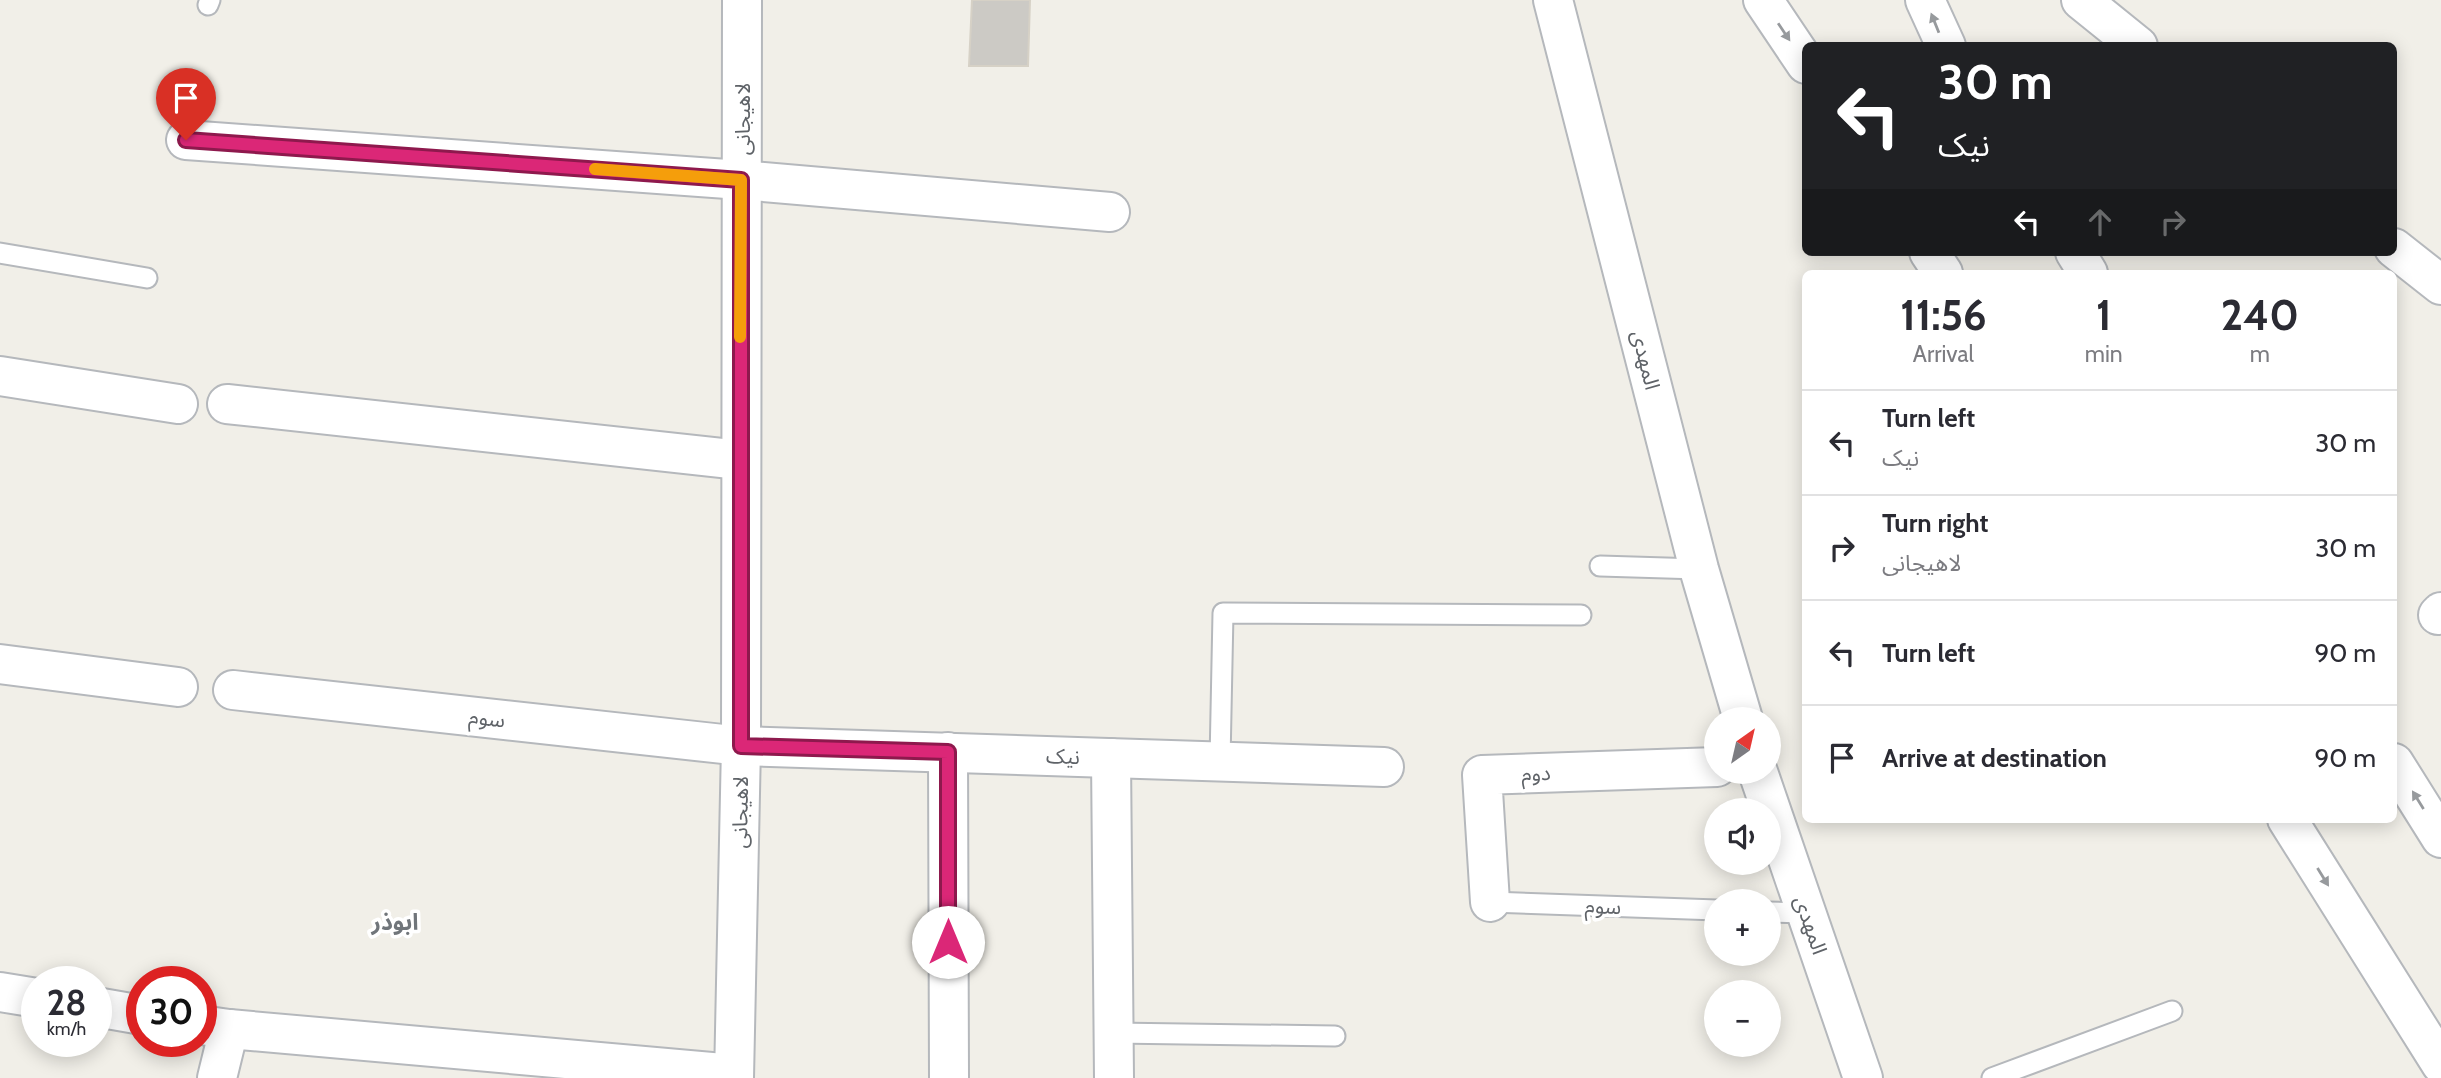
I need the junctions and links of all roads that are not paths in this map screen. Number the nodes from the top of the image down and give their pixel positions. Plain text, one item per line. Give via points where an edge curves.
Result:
1 (742, 0) edge
2 (1553, 0) edge
3 (1762, 0) edge
4 (1925, 0) edge
5 (2081, 0) edge
6 (1944, 42) edge
7 (2133, 42) edge
8 (1802, 58) edge
9 (186, 140) dead end
10 (741, 180) junction
11 (1110, 212) dead end
12 (2397, 250) edge
13 (0, 253) edge
14 (147, 278) dead end
15 (2441, 285) edge
16 (0, 376) edge
17 (178, 404) dead end
18 (227, 404) dead end
19 (740, 460) junction
20 (1600, 566) dead end
21 (1699, 569) junction
22 (1581, 615) dead end
23 (0, 664) edge
24 (178, 687) dead end
25 (233, 690) dead end
26 (1739, 707) edge
27 (741, 746) junction
28 (948, 752) junction
29 (1111, 758) junction
30 (1220, 761) junction
31 (1384, 767) dead end
32 (1704, 767) edge
33 (2397, 768) edge
34 (1762, 784) edge
35 (2290, 823) edge
36 (2441, 838) edge
37 (1490, 902) joint
38 (1704, 910) edge
39 (1781, 912) edge
40 (1807, 913) junction
41 (0, 992) edge
42 (21, 995) edge
43 (2172, 1011) dead end
44 (217, 1027) edge
45 (1114, 1033) junction
46 (1335, 1036) dead end
47 (216, 1057) edge
48 (2441, 1064) edge
49 (734, 1076) edge
50 (217, 1078) edge
51 (949, 1078) edge
52 (1114, 1078) edge
53 (1863, 1078) edge
54 (1992, 1078) edge

1 - 10 street, لاهیجانی
2 - 21 street, المهدی
3 -> 8 street
6 -> 4 street
5 - 7 street
9 - 10 street
10 - 11 street
10 - 19 street, لاهیجانی
12 - 15 street
13 - 14 lane
16 - 17 street
18 - 19 street
19 - 27 street, لاهیجانی
20 - 21 lane
21 - 26 street, المهدی
22 - 30 lane via 1223,613
23 - 24 street
25 - 27 street, سوم
27 - 28 street, نیک
27 - 49 street, لاهیجانی
28 - 29 street, نیک
28 - 51 street
29 - 30 street, نیک
29 - 45 street
30 - 31 street, نیک
32 - 37 street, دوم via 1482,775
36 -> 33 street
34 - 40 street, المهدی
35 -> 48 street
37 - 38 lane, سوم
39 - 40 lane
40 - 53 street, المهدی
41 - 42 street
43 - 54 lane
44 - 49 street
45 - 46 lane
45 - 52 street
47 - 50 street

